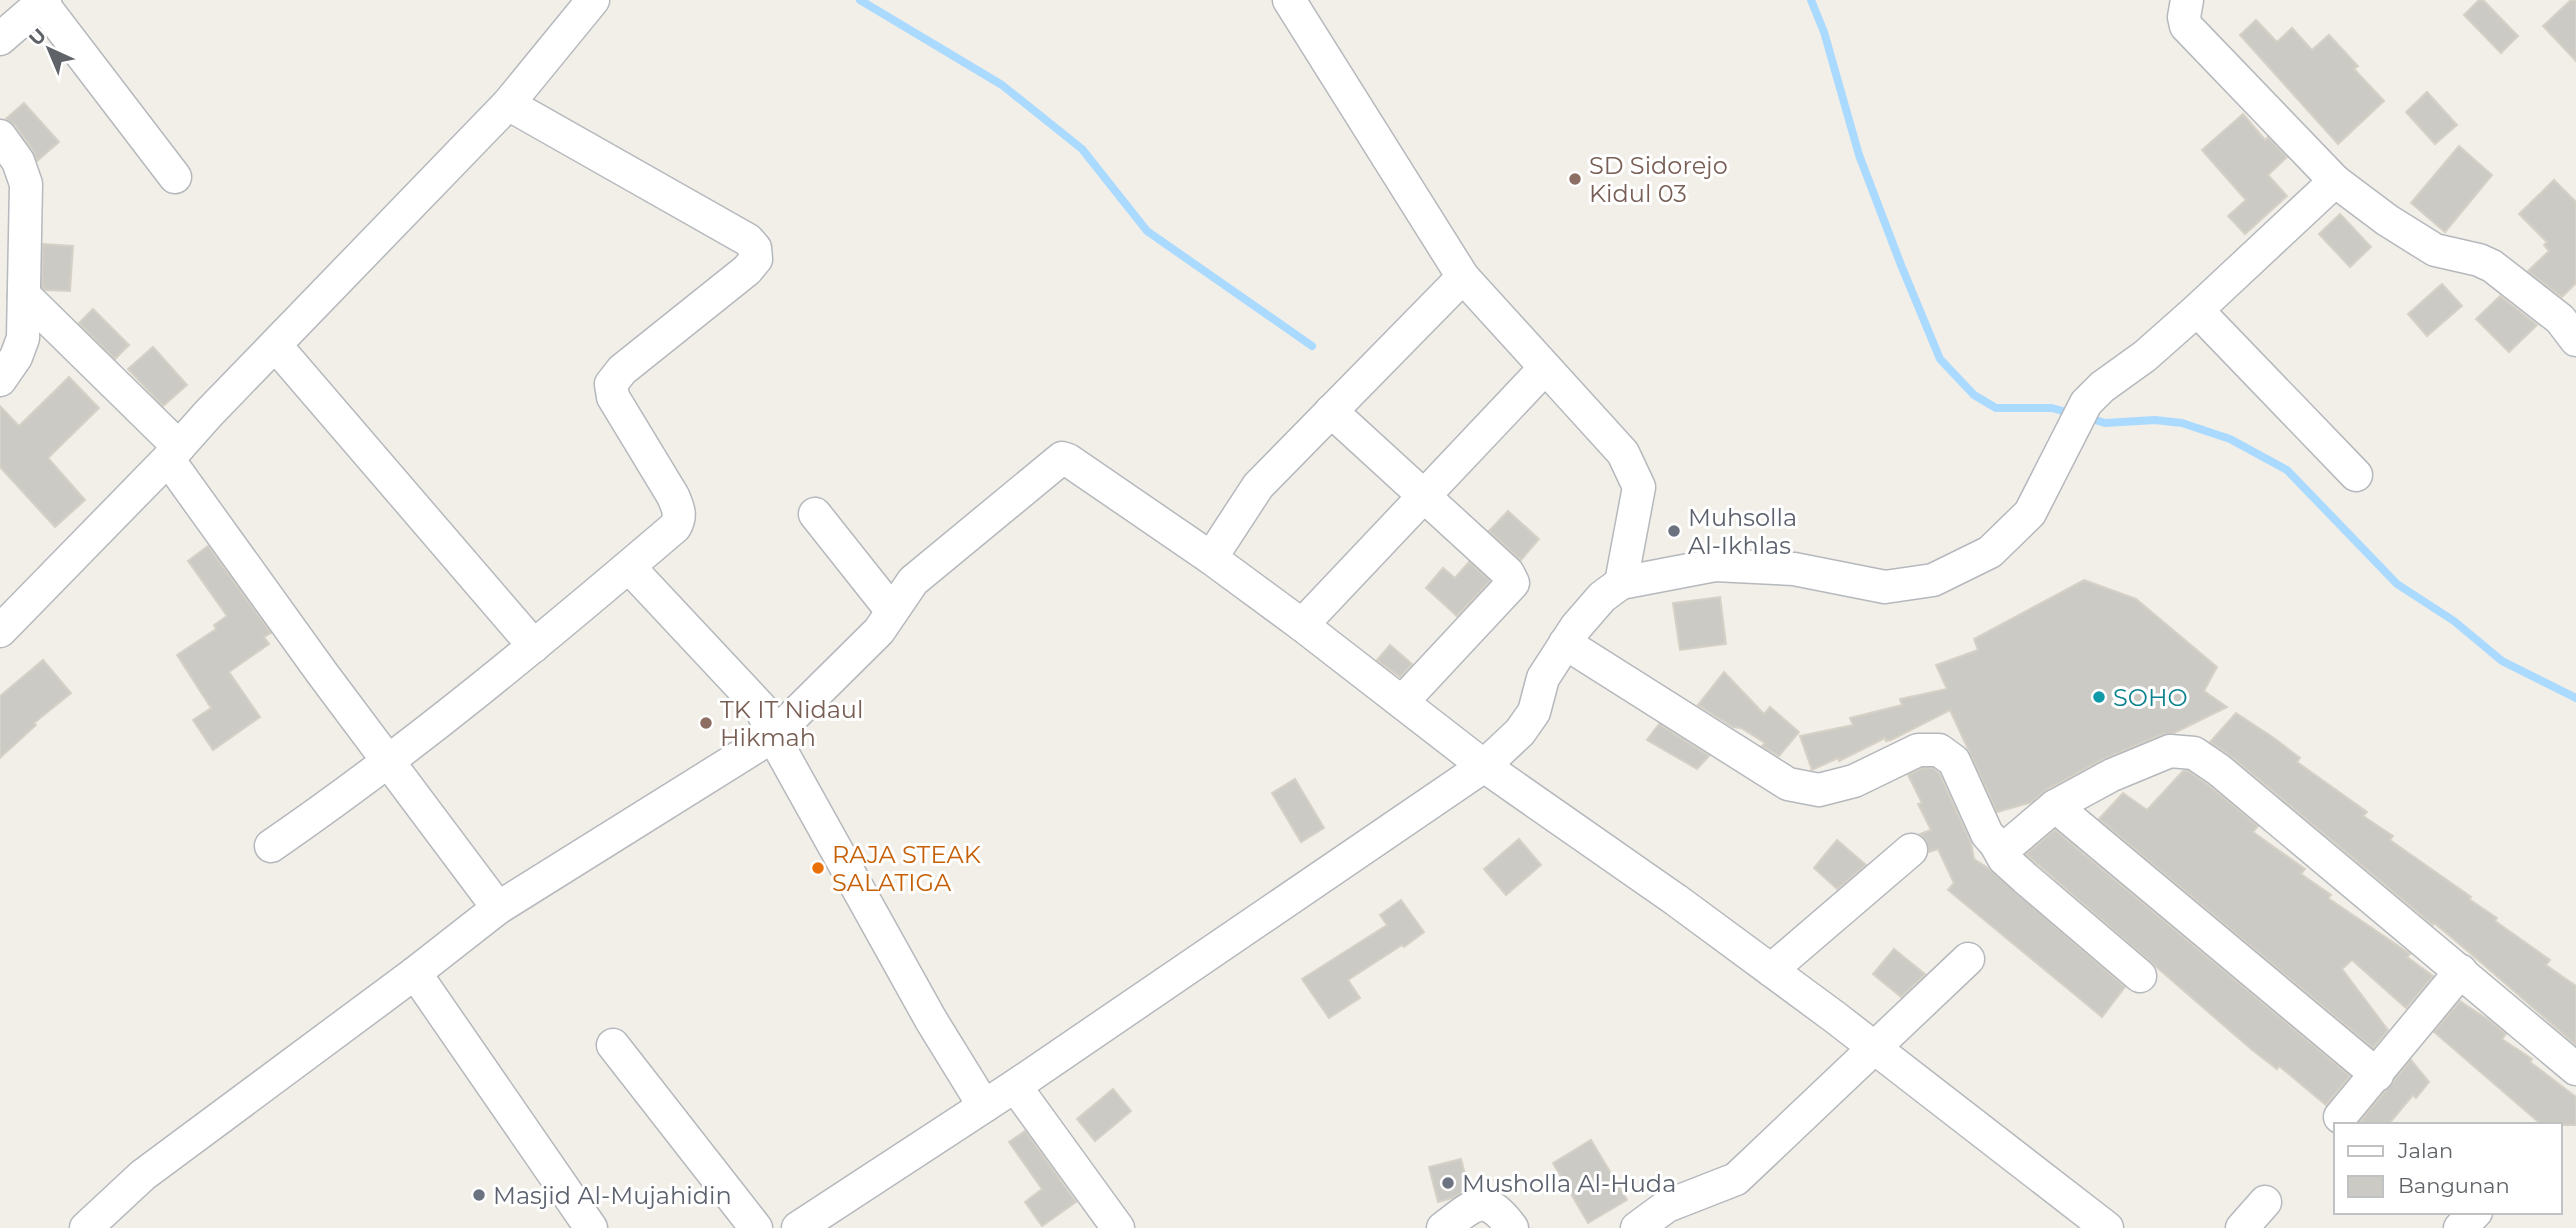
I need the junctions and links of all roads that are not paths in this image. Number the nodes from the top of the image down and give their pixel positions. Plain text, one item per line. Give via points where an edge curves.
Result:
1 (593, 0) edge
2 (1289, 0) edge
3 (2187, 0) edge
4 (44, 2) edge
5 (0, 39) edge
6 (508, 104) junction
7 (0, 136) edge
8 (175, 177) dead end
9 (2335, 181) junction
10 (1463, 277) junction
11 (24, 295) junction
12 (2197, 310) junction
13 (2571, 321) edge
14 (276, 345) junction
15 (1545, 368) junction
16 (0, 380) edge
17 (1331, 411) junction
18 (174, 453) junction
19 (2356, 475) dead end
20 (1423, 497) junction
21 (815, 514) dead end
22 (1211, 558) junction
23 (629, 566) junction
24 (1621, 583) junction
25 (892, 611) junction
26 (1302, 625) junction
27 (0, 631) edge
28 (1564, 643) junction
29 (534, 646) junction
30 (1402, 702) junction
31 (773, 736) junction
32 (387, 761) junction
33 (1484, 766) junction
34 (2055, 806) junction
35 (1995, 843) junction
36 (271, 846) dead end
37 (1912, 850) dead end
38 (498, 908) junction
39 (1968, 959) dead end
40 (1771, 970) junction
41 (2461, 971) junction
42 (415, 973) junction
43 (2140, 976) dead end
44 (613, 1045) dead end
45 (1873, 1047) junction
46 (2576, 1069) edge
47 (2377, 1075) junction
48 (1015, 1086) junction
49 (984, 1106) junction
50 (2340, 1117) dead end
51 (2265, 1202) dead end
52 (2474, 1214) edge
53 (1649, 1225) edge
54 (86, 1228) edge
55 (591, 1228) edge
56 (756, 1228) edge
57 (798, 1228) edge
58 (1118, 1228) edge
59 (1443, 1228) edge
60 (1512, 1228) edge
61 (2107, 1228) edge
62 (2242, 1228) edge
63 (2460, 1228) edge

1 - 6 street
2 - 10 street
3 - 9 street via 2186,26
4 - 5 street
4 - 8 street
6 - 14 street
6 - 23 street via 755,248 756,258 747,270 622,370 611,384 613,397 680,515 675,527
7 - 11 street via 18,161 26,184
9 - 12 street
9 - 13 street via 2435,250 2492,265
10 - 15 street
10 - 17 street
11 - 16 street via 23,338
11 - 18 street
12 - 19 street
12 - 24 street via 2086,403 2031,513 1990,552 1933,580 1885,587 1794,569 1715,565
14 - 18 street
14 - 29 street
15 - 20 street
15 - 24 street via 1623,453 1639,487
17 - 20 street
17 - 22 street via 1258,486
18 - 27 street
18 - 32 street
20 - 26 street
20 - 30 street via 1508,573 1513,583
21 - 25 street
22 - 25 street via 1062,458 913,581
22 - 26 street
23 - 29 street
23 - 31 street via 761,708
24 - 28 street via 1602,597
25 - 31 street via 879,631
26 - 30 street
28 - 33 street via 1543,678 1534,712
28 - 35 street via 1788,784 1819,790 1854,781 1918,750 1939,750 1954,761
29 - 32 street
30 - 33 street
31 - 38 street
31 - 49 street
32 - 36 street
32 - 38 street
33 - 40 street
33 - 48 street
34 - 35 street via 2010,844
34 - 41 street via 2170,751 2194,753
34 - 47 street
35 - 43 street via 2018,872
37 - 40 street
38 - 42 street
39 - 45 street
40 - 45 street
41 - 46 street
41 - 47 street
42 - 54 street via 143,1175
42 - 55 street
44 - 56 street
45 - 53 street via 1736,1179 1667,1206
45 - 61 street
47 - 50 street
48 - 49 street
48 - 58 street
49 - 57 street
51 - 62 street
52 - 63 street
59 - 60 street via 1482,1204 1502,1214

